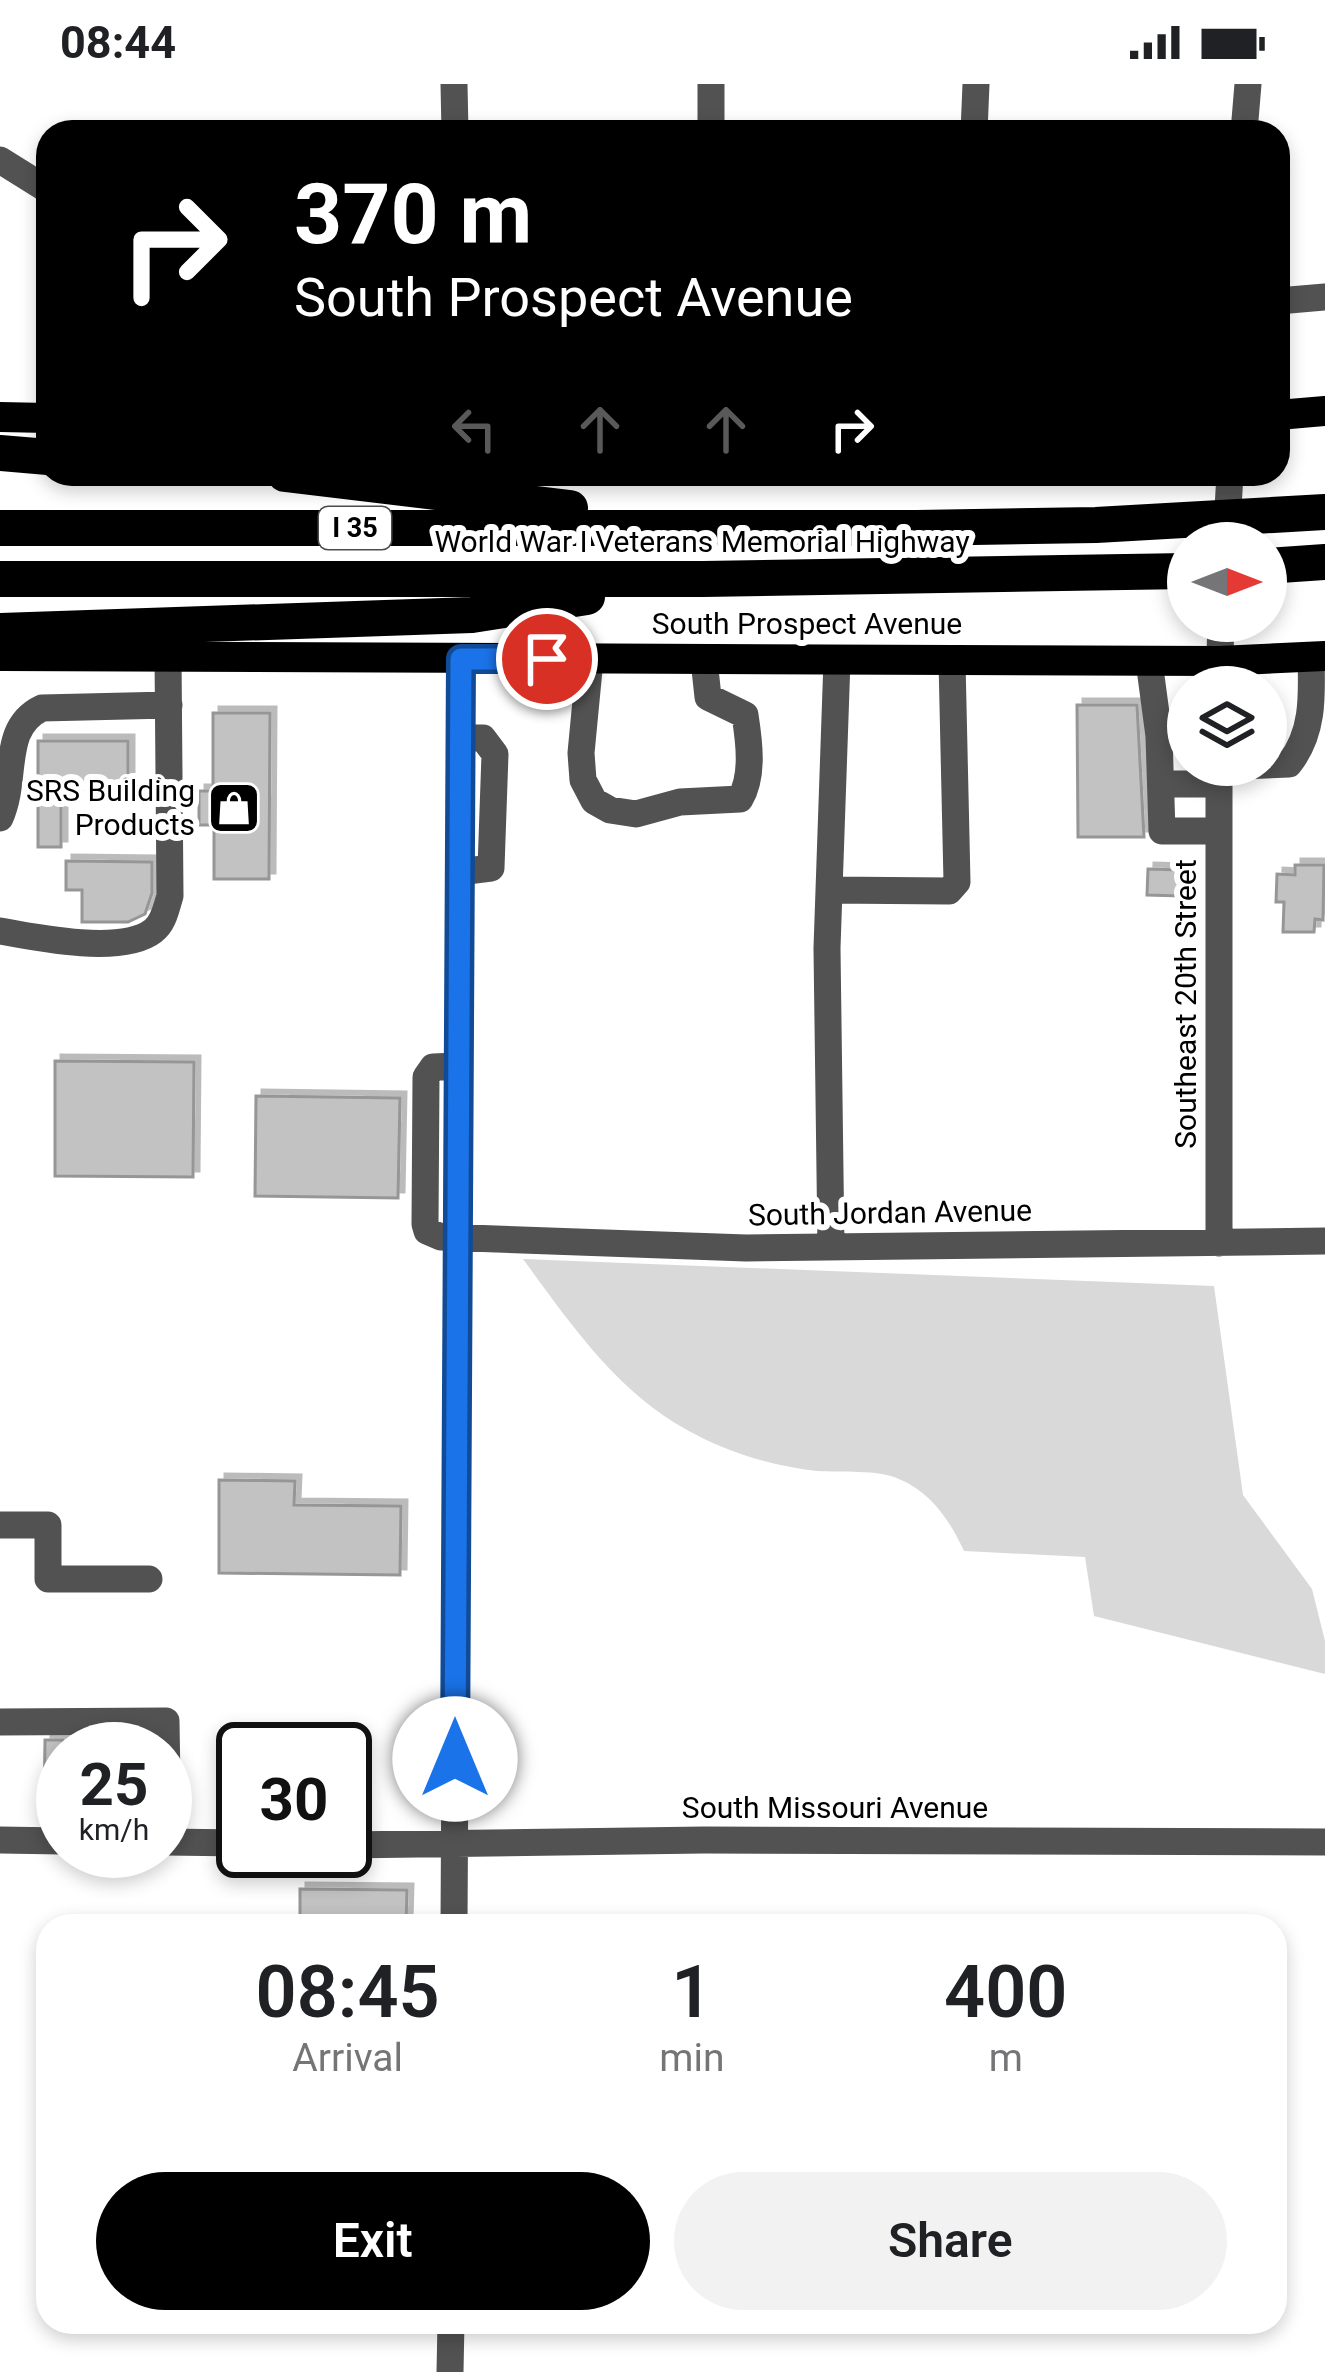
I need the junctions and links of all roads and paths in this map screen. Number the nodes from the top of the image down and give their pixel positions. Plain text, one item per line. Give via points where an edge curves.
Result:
1 (454, 84) edge
2 (711, 84) edge
3 (976, 84) edge
4 (1248, 84) edge
5 (455, 120) edge
6 (711, 120) edge
7 (974, 120) edge
8 (1245, 120) edge
9 (0, 160) edge
10 (36, 182) edge
11 (1325, 297) edge
12 (1290, 300) edge
13 (1325, 411) edge
14 (1290, 414) edge
15 (0, 418) edge
16 (36, 418) edge
17 (0, 453) edge
18 (36, 456) edge
19 (404, 486) edge
20 (1229, 486) edge
21 (1325, 512) edge
22 (1227, 522) edge
23 (710, 527) junction
24 (0, 528) edge
25 (1287, 566) edge
26 (1325, 566) edge
27 (1167, 572) edge
28 (703, 579) junction
29 (0, 580) edge
30 (0, 631) edge
31 (0, 656) edge
32 (169, 656) junction
33 (1318, 656) edge
34 (461, 659) junction
35 (590, 659) junction
36 (704, 660) junction
37 (837, 660) junction
38 (952, 661) junction
39 (1149, 661) junction
40 (1176, 666) edge
41 (1263, 666) edge
42 (169, 705) junction
43 (1287, 764) edge
44 (1167, 783) edge
45 (1161, 784) junction
46 (1219, 786) edge
47 (0, 818) edge
48 (1219, 831) junction
49 (830, 890) junction
50 (0, 931) edge
51 (457, 1066) junction
52 (455, 1238) junction
53 (1325, 1241) edge
54 (1220, 1243) junction
55 (831, 1247) junction
56 (0, 1525) edge
57 (149, 1579) dead end
58 (0, 1722) edge
59 (166, 1722) edge
60 (0, 1840) edge
61 (36, 1841) edge
62 (1325, 1842) edge
63 (372, 1845) edge
64 (455, 1846) junction
65 (454, 1914) edge
66 (451, 2334) edge
67 (450, 2372) edge

1 - 5 street
2 - 6 street
3 - 7 street
4 - 8 street
9 - 10 street
11 - 12 street
13 - 14 main road
15 - 16 main road
17 - 18 highway
19 - 23 highway
20 - 22 street
21 - 23 highway, World War I Veterans Memorial Highway / I 35 via 1096,525
23 - 24 highway, World War I Veterans Memorial Highway / I 35
25 - 26 highway
27 - 28 highway, World War I Veterans Memorial Highway / I 35
28 - 29 highway, World War I Veterans Memorial Highway / I 35
28 - 30 highway via 472,615
31 - 32 main road, South Prospect Avenue
32 - 34 main road, South Prospect Avenue
32 - 42 street
33 - 41 main road, South Prospect Avenue
33 - 43 street via 1304,746
34 - 35 main road, South Prospect Avenue
34 - 51 street
35 - 36 main road, South Prospect Avenue
35 - 36 street via 583,780 594,801 636,814 744,794 745,715 708,697
36 - 37 main road, South Prospect Avenue
37 - 38 main road, South Prospect Avenue
37 - 49 street
38 - 39 main road, South Prospect Avenue
38 - 49 street via 957,882 949,891
39 - 40 main road, South Prospect Avenue
39 - 45 street
42 - 47 street via 26,713 5,743
42 - 50 street via 170,896 161,923 150,934 115,941 67,943
44 - 45 street
45 - 48 street via 1162,831
46 - 48 street, Southeast 20th Street
48 - 54 street, Southeast 20th Street
49 - 55 street
51 - 52 street
51 - 52 street via 433,1067 426,1076 425,1225 433,1236
52 - 55 street, South Jordan Avenue
52 - 64 street
53 - 54 street, South Jordan Avenue
54 - 55 street, South Jordan Avenue
56 - 57 street via 47,1525 47,1579
58 - 59 street
60 - 61 street
62 - 64 street, South Missouri Avenue
63 - 64 street, South Missouri Avenue
64 - 65 street
66 - 67 street

